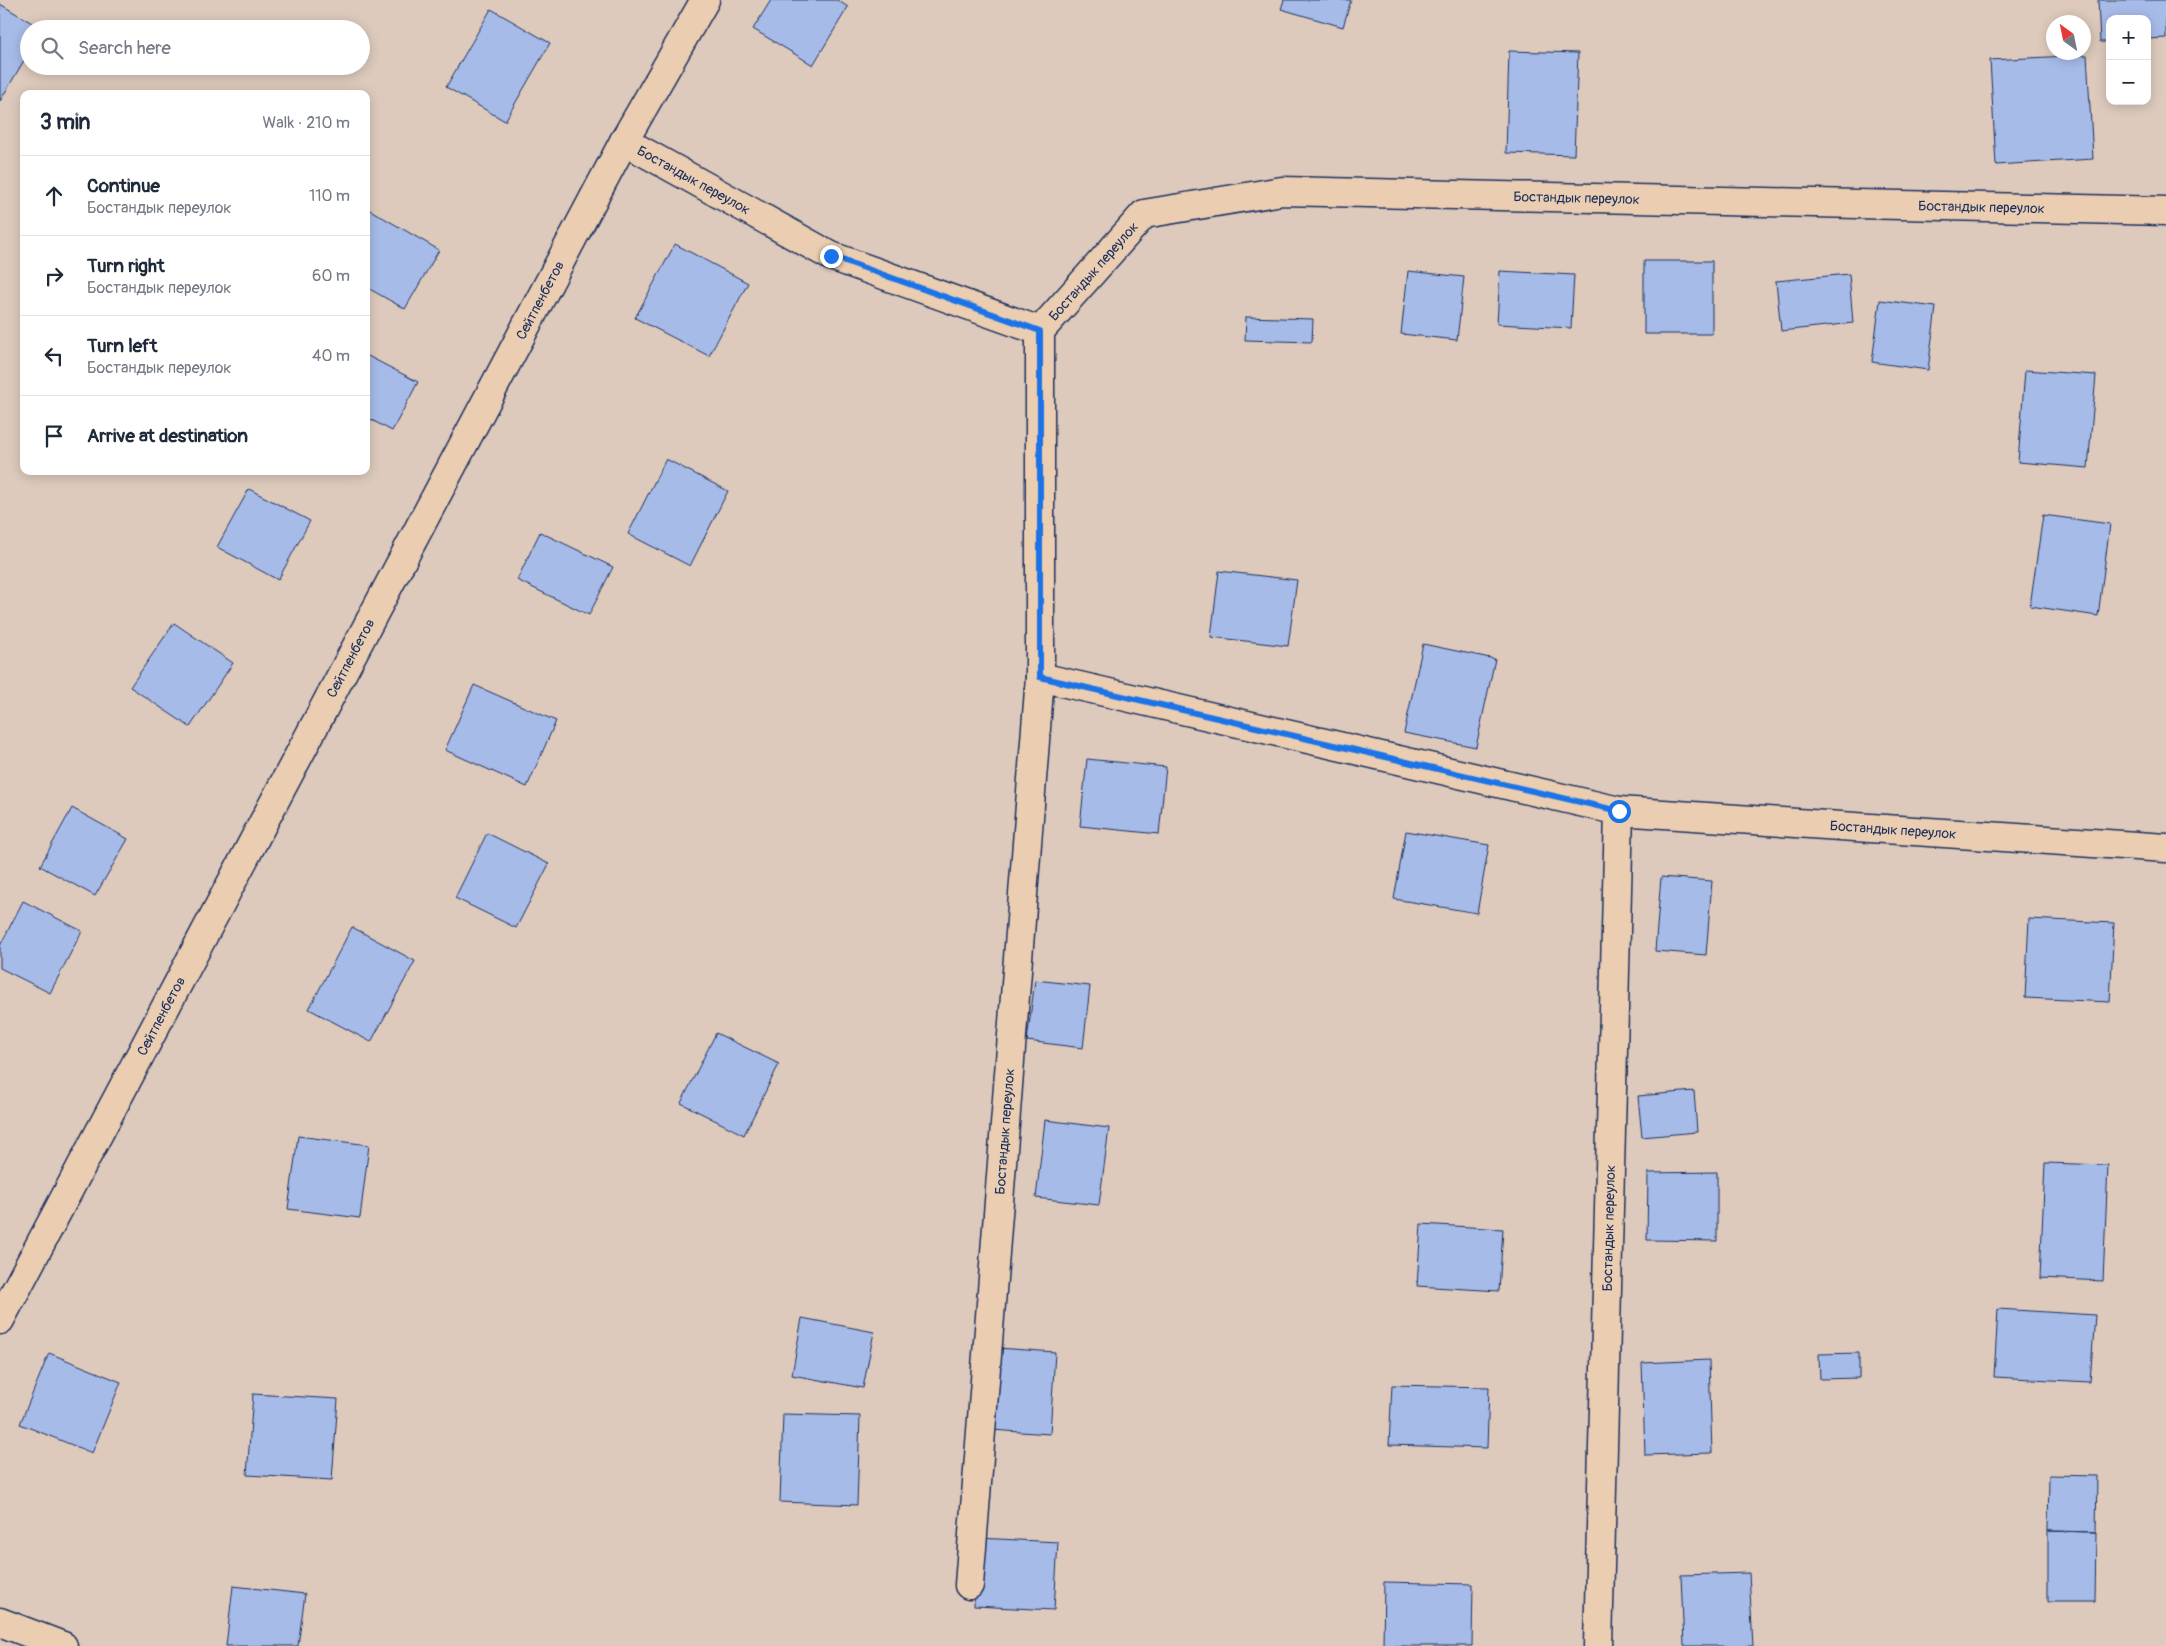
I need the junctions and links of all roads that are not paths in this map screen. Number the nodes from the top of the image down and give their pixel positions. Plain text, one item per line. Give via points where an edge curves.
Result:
1 (704, 0) edge
2 (624, 141) junction
3 (2166, 211) edge
4 (1040, 331) junction
5 (1040, 677) junction
6 (1619, 811) junction
7 (2166, 848) edge
8 (0, 1320) edge
9 (969, 1585) dead end
10 (0, 1622) edge
11 (63, 1646) edge
12 (1598, 1646) edge

1 - 2 street, Сейтпенбетов
2 - 4 street, Бостандык переулок via 831,256
2 - 8 street, Сейтпенбетов
3 - 4 street, Бостандык переулок via 1282,191 1144,214
4 - 5 street, Бостандык переулок
5 - 6 street, Бостандык переулок
5 - 9 street, Бостандык переулок
6 - 7 street, Бостандык переулок
6 - 12 street, Бостандык переулок
10 - 11 street

